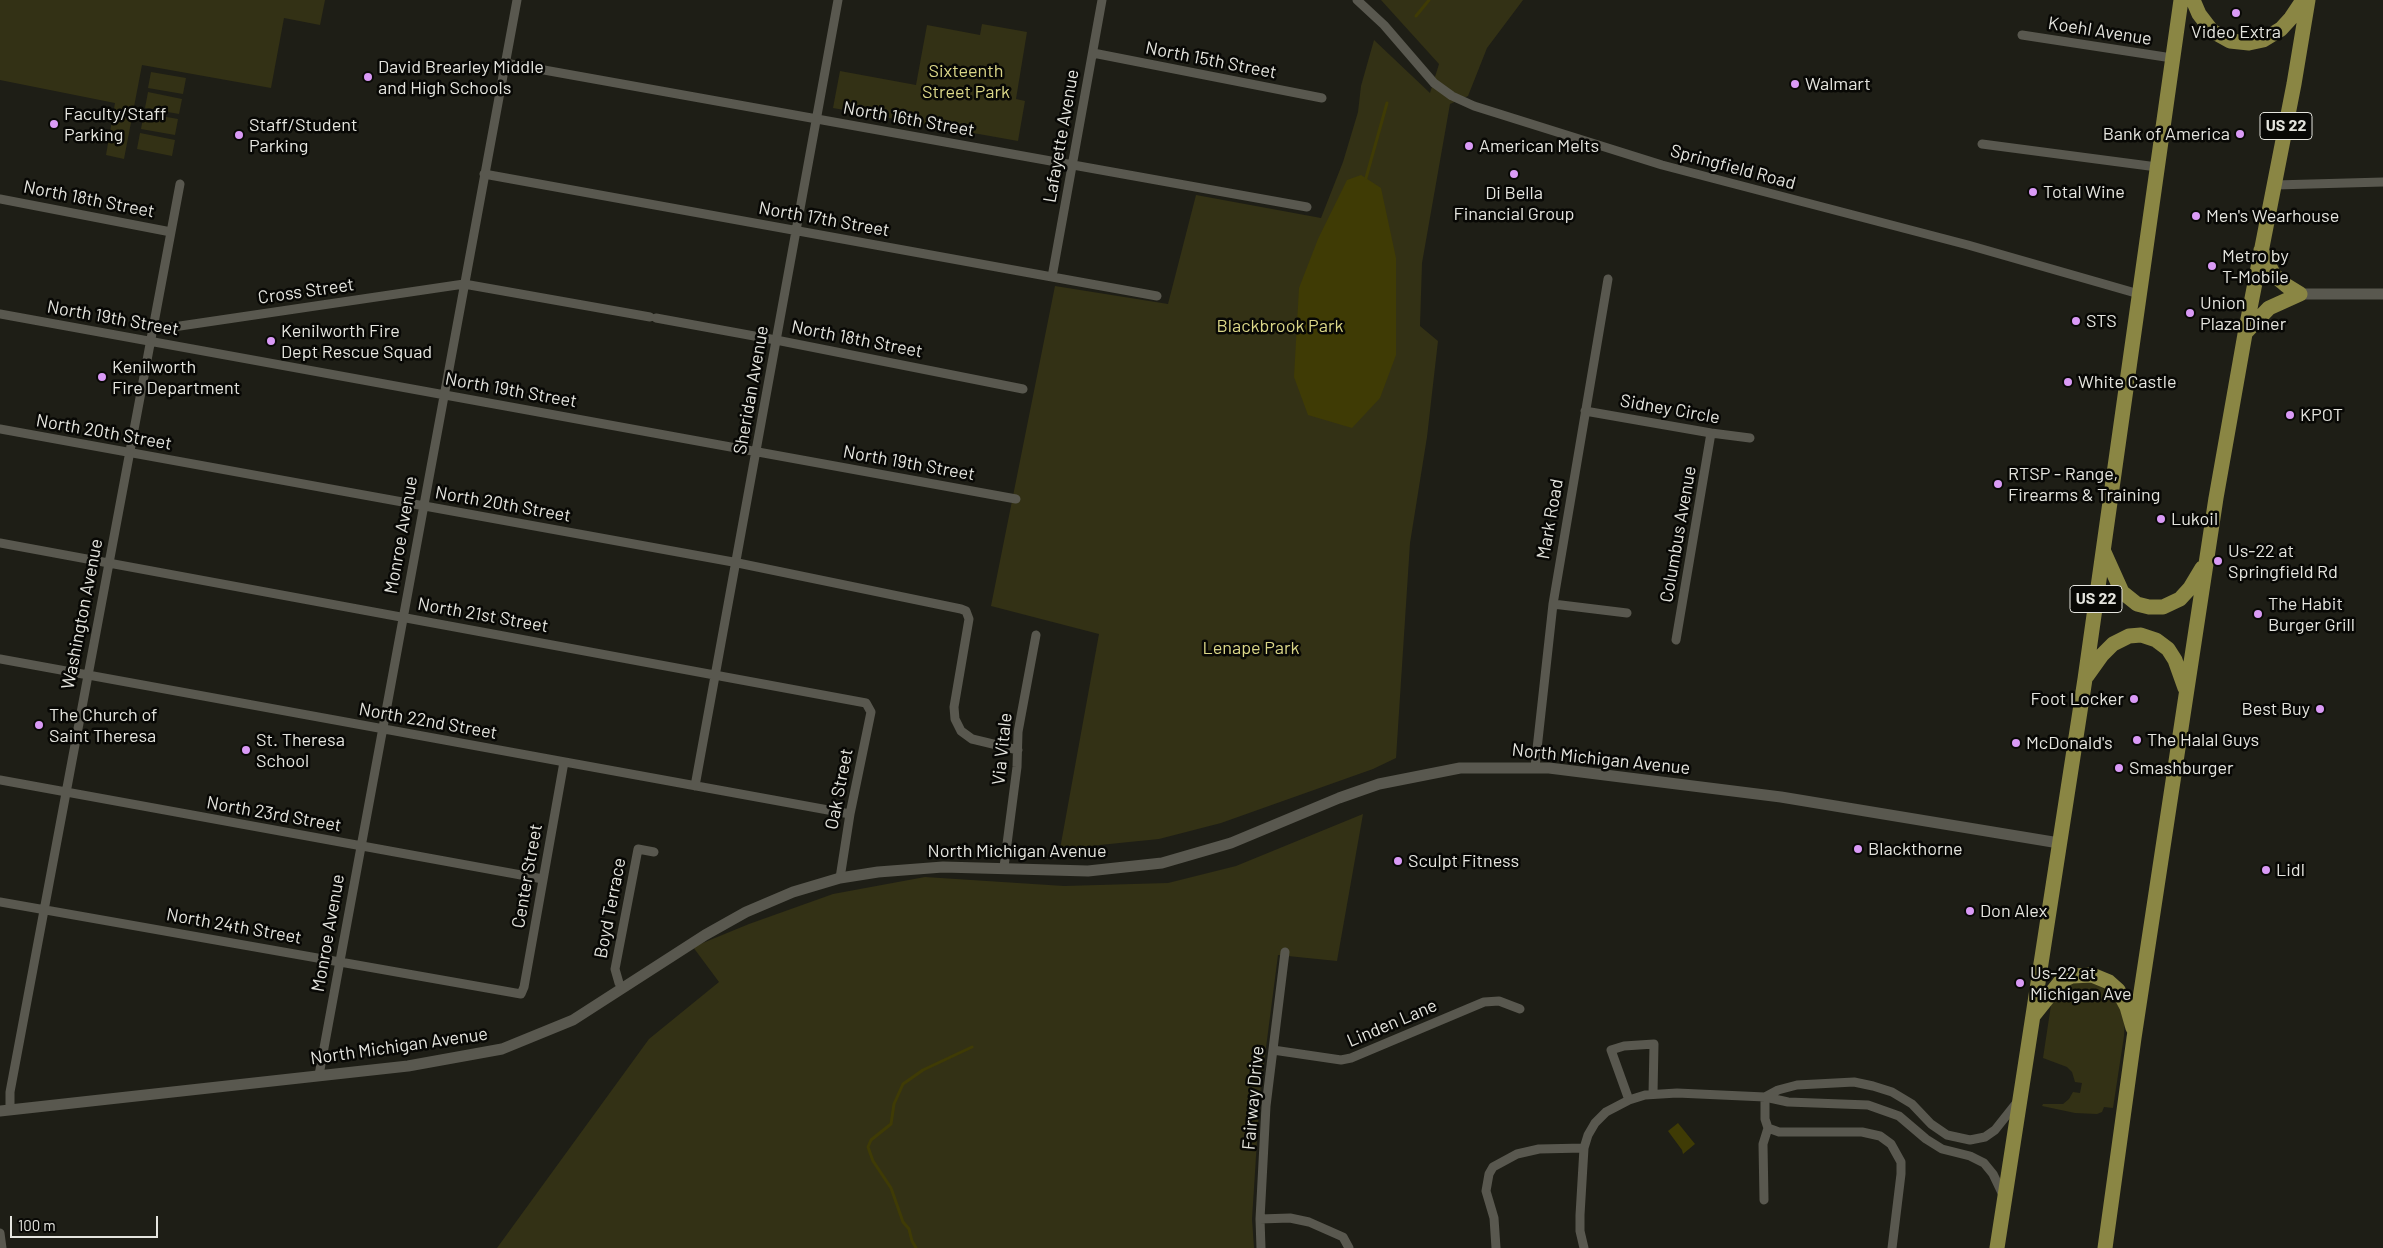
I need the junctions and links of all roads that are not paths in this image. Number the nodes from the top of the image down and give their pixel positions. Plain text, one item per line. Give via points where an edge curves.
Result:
1 (516, 0) edge
2 (838, 0) edge
3 (1102, 0) edge
4 (1358, 0) edge
5 (2181, 0) edge
6 (2192, 0) edge
7 (2303, 0) edge
8 (2308, 0) edge
9 (2022, 35) dead end
10 (1093, 53) junction
11 (2172, 58) junction
12 (505, 64) junction
13 (1322, 98) dead end
14 (817, 119) junction
15 (1982, 144) dead end
16 (1072, 165) junction
17 (2157, 167) junction
18 (484, 174) junction
19 (2383, 182) edge
20 (180, 184) dead end
21 (2275, 185) junction
22 (0, 199) edge
23 (1307, 207) dead end
24 (796, 231) junction
25 (171, 232) junction
26 (2261, 250) junction
27 (1052, 277) junction
28 (1608, 279) dead end
29 (464, 284) junction
30 (2139, 294) junction
31 (2300, 294) junction
32 (2383, 294) edge
33 (1157, 296) dead end
34 (0, 314) edge
35 (153, 330) junction
36 (2245, 334) junction
37 (776, 340) junction
38 (150, 341) junction
39 (1023, 389) dead end
40 (444, 395) junction
41 (1585, 410) junction
42 (0, 429) edge
43 (1711, 433) junction
44 (1750, 438) dead end
45 (756, 452) junction
46 (129, 453) junction
47 (1016, 499) dead end
48 (423, 506) junction
49 (0, 543) edge
50 (2104, 551) junction
51 (2206, 562) junction
52 (108, 563) junction
53 (736, 563) junction
54 (1553, 604) junction
55 (1627, 613) dead end
56 (403, 617) junction
57 (1036, 635) dead end
58 (1676, 640) dead end
59 (0, 659) edge
60 (715, 674) junction
61 (87, 675) junction
62 (2085, 679) junction
63 (2186, 696) junction
64 (869, 708) joint
65 (382, 729) junction
66 (1018, 750) junction
67 (564, 762) junction
68 (1535, 767) junction
69 (0, 780) edge
70 (695, 786) junction
71 (66, 792) junction
72 (850, 814) junction
73 (2059, 843) junction
74 (360, 846) junction
75 (654, 852) dead end
76 (1004, 867) junction
77 (840, 878) junction
78 (543, 879) junction
79 (0, 902) edge
80 (44, 910) junction
81 (1285, 952) dead end
82 (339, 962) junction
83 (623, 988) junction
84 (520, 994) joint
85 (1520, 1009) dead end
86 (2031, 1018) junction
87 (2135, 1032) junction
88 (1273, 1050) junction
89 (319, 1075) junction
90 (1653, 1094) junction
91 (1765, 1097) junction
92 (1629, 1100) junction
93 (2018, 1100) junction
94 (5, 1110) edge
95 (1768, 1128) junction
96 (1584, 1148) junction
97 (2004, 1198) junction
98 (1764, 1200) dead end
99 (1260, 1219) junction
100 (0, 1233) edge
101 (2, 1248) edge
102 (1261, 1248) edge
103 (1349, 1248) edge
104 (1496, 1248) edge
105 (1584, 1248) edge
106 (1892, 1248) edge
107 (1997, 1248) edge
108 (2105, 1248) edge

1 - 12 street, Monroe Avenue
2 - 14 street, Sheridan Avenue
3 - 10 street, Lafayette Avenue
4 - 30 street, Springfield Road via 1434,82 1452,96 1474,106 1662,165 1968,245
5 - 11 highway, US 22
6 - 7 highway via 2212,31 2230,41 2249,43 2263,40 2281,29
8 - 21 highway, US 22
9 - 11 street, Koehl Avenue
10 - 13 street, North 15th Street
10 - 16 street, Lafayette Avenue
11 - 17 highway, US 22
12 - 14 street, North 16th Street
12 - 18 street, Monroe Avenue
14 - 16 street, North 16th Street
14 - 24 street, Sheridan Avenue
15 - 17 street
16 - 23 street, North 16th Street
16 - 27 street, Lafayette Avenue
17 - 30 highway, US 22
18 - 24 street, North 17th Street
18 - 29 street, Monroe Avenue
19 - 21 street
20 - 25 street, Washington Avenue
21 - 26 highway, US 22
22 - 25 street, North 18th Street
24 - 27 street, North 17th Street
24 - 37 street, Sheridan Avenue
25 - 35 street, Washington Avenue
26 - 31 highway via 2274,274
26 - 36 highway, US 22
27 - 33 street, North 17th Street
28 - 41 street, Mark Road
29 - 35 street, Cross Street
29 - 37 street, North 18th Street
29 - 40 street, Monroe Avenue
30 - 50 highway, US 22
31 - 32 street
31 - 36 highway via 2269,308
34 - 38 street, North 19th Street
35 - 38 street, Washington Avenue
36 - 51 highway, US 22
37 - 39 street, North 18th Street
37 - 45 street, Sheridan Avenue
38 - 40 street, North 19th Street
38 - 46 street, Washington Avenue
40 - 45 street, North 19th Street
40 - 48 street, Monroe Avenue
41 - 43 street, Sidney Circle
41 - 54 street, Mark Road
42 - 46 street, North 20th Street
43 - 44 street, Sidney Circle
43 - 58 street, Columbus Avenue
45 - 47 street, North 19th Street
45 - 53 street, Sheridan Avenue
46 - 48 street, North 20th Street
46 - 52 street, Washington Avenue
48 - 53 street, North 20th Street
48 - 56 street, Monroe Avenue
49 - 52 street, North 21st Street
50 - 51 highway via 2122,592 2137,604 2150,608 2163,607 2180,599
50 - 62 highway, US 22
51 - 63 highway, US 22
52 - 56 street, North 21st Street
52 - 61 street, Washington Avenue
53 - 60 street, Sheridan Avenue
53 - 66 street, North 20th Street via 961,609 968,614 969,620 954,707 955,719 961,731 972,739
54 - 55 street
54 - 68 street, Mark Road
56 - 60 street, North 21st Street
56 - 65 street, Monroe Avenue
57 - 66 street, Via Vitale via 1018,732
59 - 61 street, North 22nd Street
60 - 64 street, North 21st Street via 866,703
60 - 70 street, Sheridan Avenue
61 - 65 street, North 22nd Street
61 - 71 street, Washington Avenue
62 - 63 highway via 2113,644 2129,636 2141,635 2160,642 2172,654
62 - 73 highway, US 22
63 - 87 highway, US 22
64 - 72 street, Oak Street via 871,712
65 - 67 street, North 22nd Street
65 - 74 street, Monroe Avenue
66 - 76 street, Via Vitale
67 - 70 street, North 22nd Street
67 - 78 street, Center Street
68 - 73 street, North Michigan Avenue via 1781,798
68 - 76 street, North Michigan Avenue via 1460,768 1379,784 1231,843 1162,863 1088,870
69 - 71 street, North 23rd Street
70 - 72 street, North 22nd Street
71 - 74 street, North 23rd Street
71 - 80 street, Washington Avenue
72 - 77 street, Oak Street
73 - 86 highway, US 22
74 - 78 street, North 23rd Street
74 - 82 street, Monroe Avenue
75 - 83 street, Boyd Terrace via 638,849 615,969
76 - 77 street, North Michigan Avenue via 916,868
77 - 83 street, North Michigan Avenue via 793,892 746,912
78 - 84 street, Center Street via 524,987
79 - 80 street, North 24th Street
80 - 82 street, North 24th Street
80 - 94 street, Washington Avenue
81 - 88 street, Fairway Drive
82 - 84 street, North 24th Street
82 - 89 street, Monroe Avenue
83 - 89 street, North Michigan Avenue via 573,1020 502,1049 408,1066
85 - 88 street, Linden Lane via 1499,1001 1484,1002 1341,1060
86 - 87 highway via 2061,981 2072,976 2092,975 2104,979 2118,990
86 - 93 highway, US 22
87 - 108 highway, US 22
88 - 99 street, Fairway Drive via 1266,1106
89 - 94 street, North Michigan Avenue
90 - 91 street
90 - 92 street
90 - 92 street via 1654,1044 1624,1046 1611,1050
91 - 93 street via 1796,1085 1864,1084 1892,1092 1912,1104 1947,1135 1970,1140 1986,1137 1995,1130
91 - 95 street
91 - 97 street via 1788,1102 1868,1105 1900,1116 1936,1147 1984,1163
92 - 96 street via 1606,1112 1595,1123
93 - 97 highway, US 22
95 - 98 street via 1763,1144
95 - 106 street via 1779,1132 1862,1132 1880,1136 1891,1144 1901,1162
96 - 104 street via 1539,1149 1517,1154 1493,1167 1486,1191 1494,1218
96 - 105 street via 1580,1231
97 - 107 highway, US 22
99 - 102 street, Fairway Drive
99 - 103 street via 1290,1218 1309,1222 1343,1237
100 - 101 street

